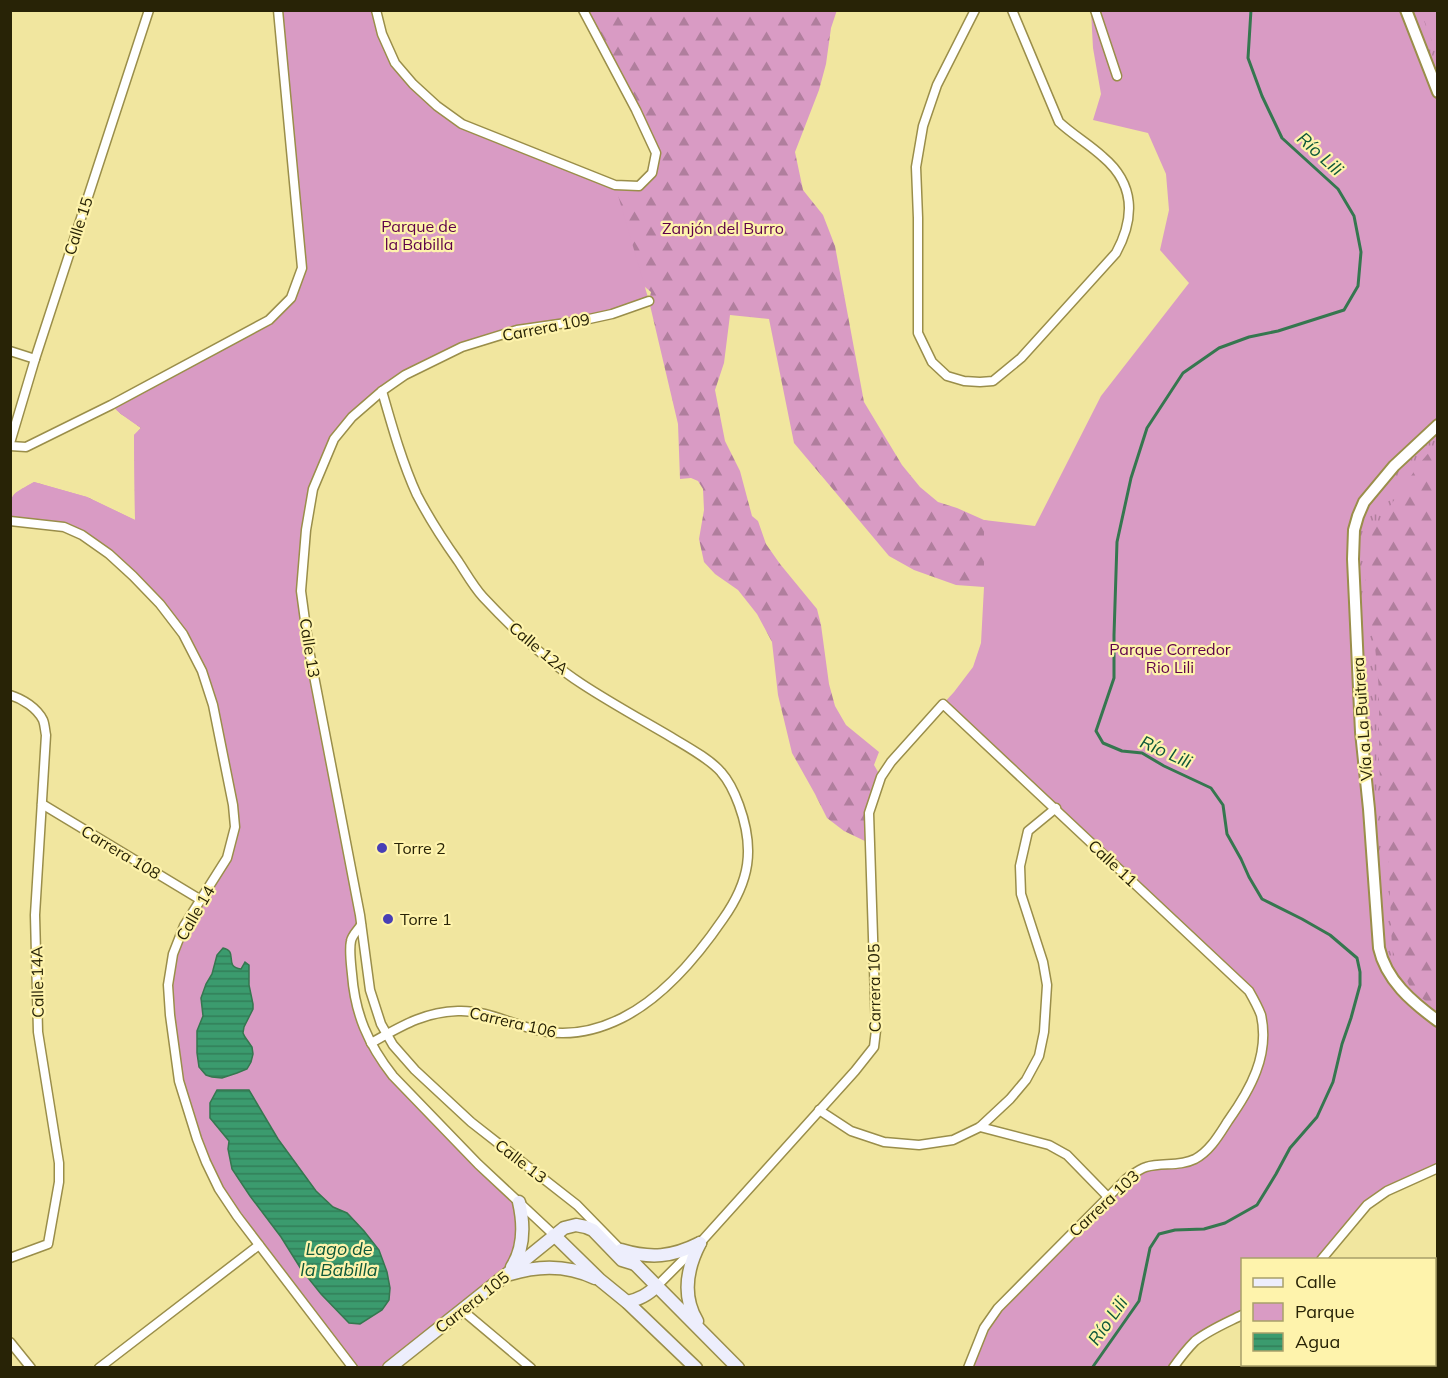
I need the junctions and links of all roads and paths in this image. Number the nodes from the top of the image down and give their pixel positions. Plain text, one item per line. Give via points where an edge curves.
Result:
1 (149, 10) edge
2 (278, 10) edge
3 (376, 10) edge
4 (583, 10) edge
5 (975, 10) edge
6 (1012, 10) edge
7 (1095, 10) edge
8 (1406, 10) edge
9 (1117, 76) dead end
10 (1437, 92) edge
11 (650, 301) dead end
12 (10, 351) edge
13 (35, 359) junction
14 (382, 391) junction
15 (1437, 424) edge
16 (10, 445) edge
17 (10, 521) edge
18 (10, 695) edge
19 (943, 704) joint
20 (42, 804) junction
21 (1056, 808) junction
22 (749, 851) joint
23 (201, 900) junction
24 (361, 925) junction
25 (1437, 1021) edge
26 (387, 1034) junction
27 (1263, 1034) joint
28 (371, 1043) junction
29 (819, 1110) junction
30 (980, 1127) junction
31 (1437, 1168) edge
32 (1108, 1197) junction
33 (519, 1202) junction
34 (554, 1235) junction
35 (700, 1243) junction
36 (259, 1245) junction
37 (621, 1250) junction
38 (10, 1258) edge
39 (1323, 1258) edge
40 (635, 1264) junction
41 (506, 1275) junction
42 (600, 1280) junction
43 (657, 1286) junction
44 (627, 1302) junction
45 (462, 1310) junction
46 (1241, 1315) edge
47 (703, 1333) junction
48 (10, 1342) edge
49 (31, 1368) edge
50 (99, 1368) edge
51 (353, 1368) edge
52 (389, 1368) edge
53 (531, 1368) edge
54 (696, 1368) edge
55 (738, 1368) edge
56 (968, 1368) edge
57 (1173, 1368) edge

1 - 13 street, Calle 15
2 - 16 street via 302,268 291,298 269,320 122,399 26,447
3 - 4 street via 395,63 437,106 462,124 615,184 639,186 652,173 656,153
5 - 6 street via 937,85 923,126 916,167 918,333 932,362 946,376 980,382 993,381 1021,358 1116,253 1130,212 1126,188 1117,172 1059,122
7 - 9 street
8 - 10 street
11 - 14 street, Carrera 109 via 612,314 517,330 462,347
12 - 13 street
13 - 16 street, Calle 15
14 - 22 street, Calle 12A via 417,495 480,594 541,653 572,676 720,771 735,793 745,821
14 - 24 street, Calle 13 via 334,439 317,479 306,530 301,591
15 - 25 street, Vía a La Buitrera via 1364,502 1354,530 1353,559 1361,732 1379,948 1386,969 1399,986 1413,1003
17 - 23 street, Calle 14 via 64,527 109,554 160,604 183,634 202,671 213,705 234,827 227,858
18 - 20 street, Calle 14A via 34,709 43,720 46,735
19 - 21 street, Calle 11
19 - 29 street, Carrera 105 via 891,762 876,788 869,813 874,1047
20 - 23 street, Carrera 108
20 - 38 street, Calle 14A via 35,915 38,1032 59,1182 48,1244
21 - 27 street, Calle 11 via 1249,990 1260,1014
21 - 30 street via 1028,831 1020,866 1021,894 1047,985 1039,1056 1016,1093
22 - 26 street, Carrera 106 via 745,877 711,937 671,982 624,1017 600,1028 569,1034 529,1028 486,1013 456,1011 416,1019
23 - 36 street, Calle 14 via 172,954 168,985 179,1081 197,1140 219,1189
24 - 26 street, Calle 13 via 370,990
24 - 28 street, Calle 13 via 351,940 351,963 359,1016
26 - 28 street, Carrera 106
26 - 37 street, Calle 13 via 415,1070 463,1114 577,1205
27 - 32 street, Carrera 103 via 1262,1056 1243,1101 1211,1146 1180,1164 1144,1167
28 - 33 street, Calle 13 via 393,1076
29 - 30 street via 851,1131 884,1142 919,1145 953,1140
29 - 35 street, Carrera 105
30 - 32 street via 1049,1146 1066,1155
31 - 39 street via 1387,1191 1367,1205
32 - 56 street, Carrera 103 via 998,1308 984,1328
33 - 34 street, Calle 13
33 - 41 main road via 522,1240
34 - 40 main road via 569,1226 586,1227 622,1260
34 - 41 main road, Carrera 105
34 - 42 main road, Calle 13
35 - 37 main road via 669,1255
35 - 43 street, Carrera 105
35 - 47 main road via 687,1285 692,1313
36 - 50 street
36 - 51 street, Calle 14
37 - 40 main road, Calle 13
40 - 43 main road, Calle 13
41 - 42 main road via 554,1267
41 - 45 main road, Carrera 105
42 - 44 main road, Calle 13
43 - 44 main road via 638,1300
43 - 47 main road, Calle 13
44 - 54 main road, Calle 13
45 - 52 main road, Carrera 105
45 - 53 street
46 - 57 street via 1196,1341
47 - 55 main road, Calle 13
48 - 49 street

